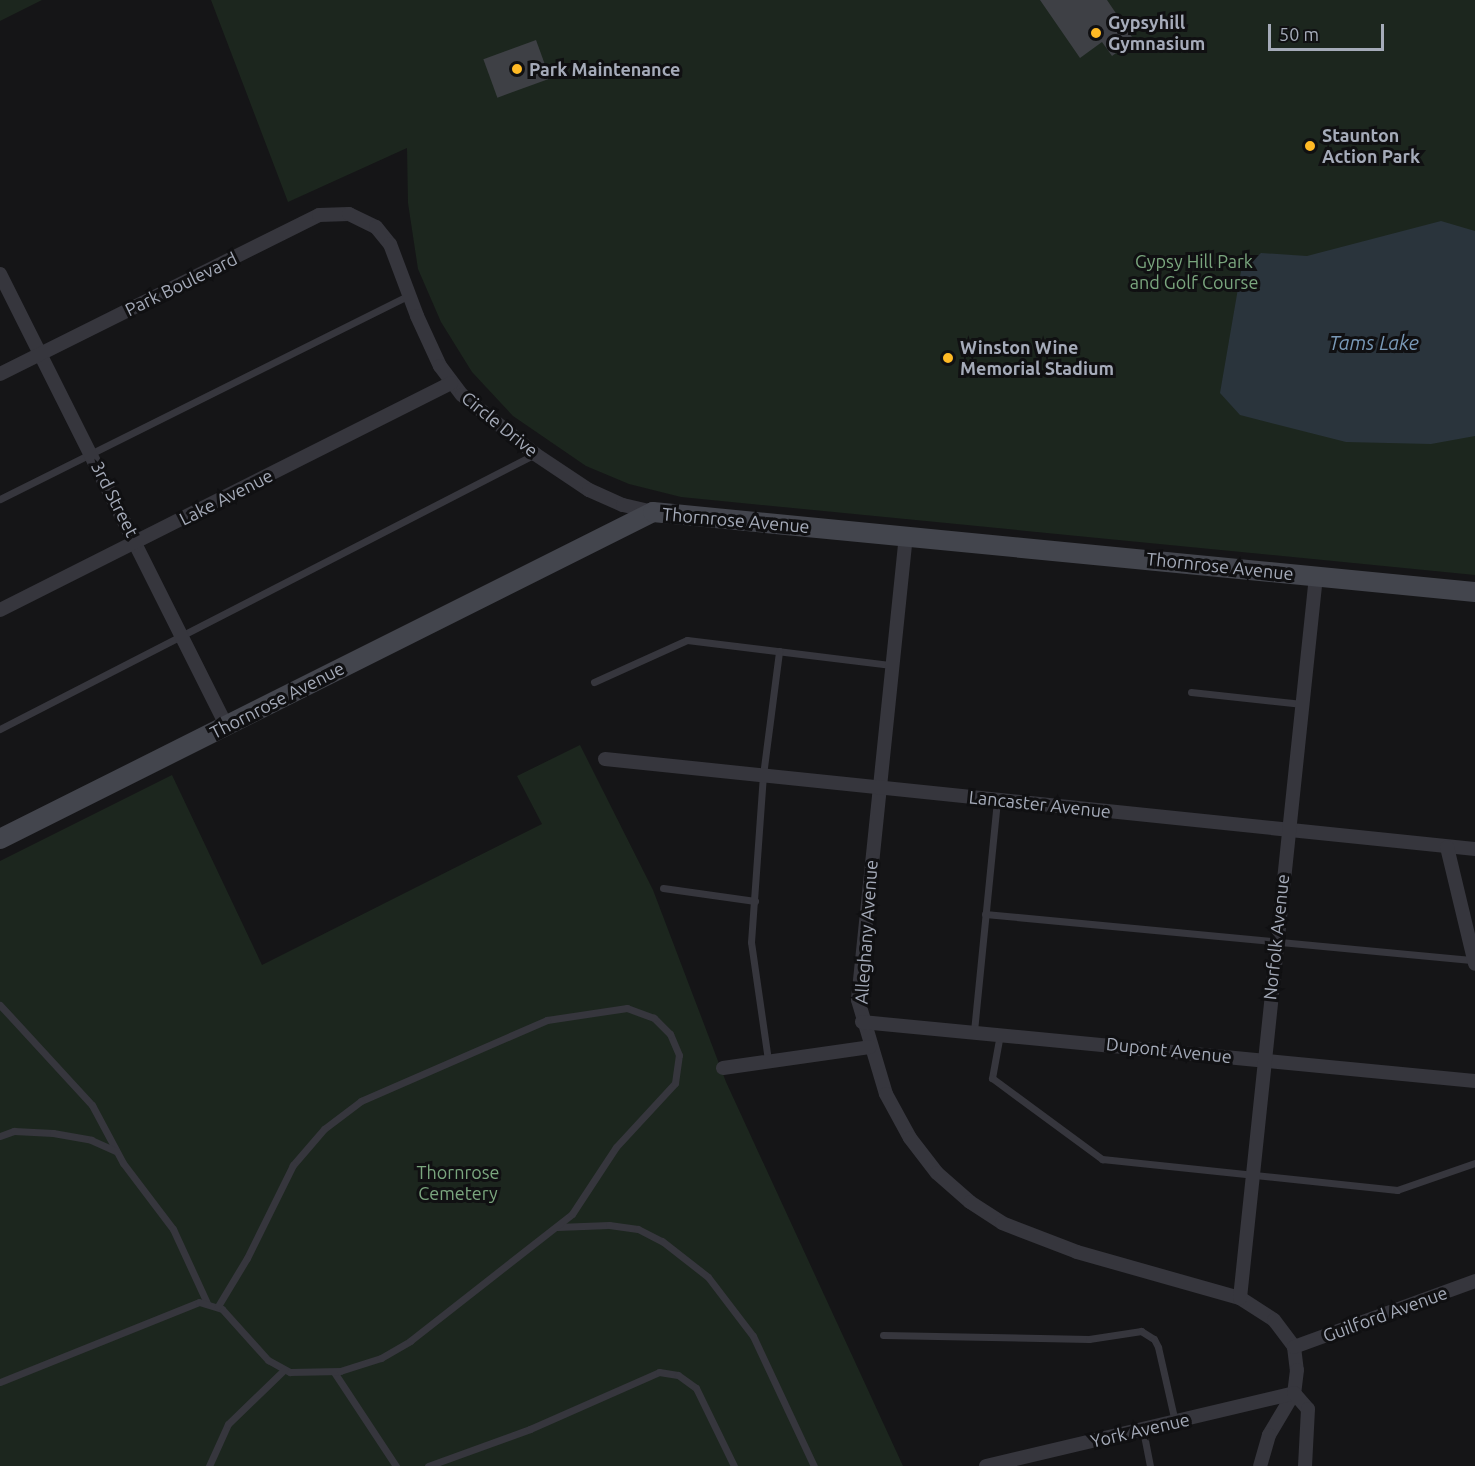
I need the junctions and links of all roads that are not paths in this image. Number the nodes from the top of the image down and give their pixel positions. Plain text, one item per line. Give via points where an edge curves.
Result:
1 (366, 221) joint
2 (0, 274) edge
3 (408, 296) junction
4 (40, 354) junction
5 (0, 375) edge
6 (451, 383) junction
7 (92, 453) junction
8 (535, 454) junction
9 (0, 498) edge
10 (652, 512) junction
11 (906, 535) junction
12 (136, 542) junction
13 (1316, 576) junction
14 (1475, 592) edge
15 (0, 610) edge
16 (182, 637) junction
17 (779, 651) junction
18 (891, 665) junction
19 (594, 682) dead end
20 (1191, 692) dead end
21 (1302, 704) junction
22 (226, 725) junction
23 (0, 729) edge
24 (605, 759) dead end
25 (763, 775) junction
26 (878, 789) junction
27 (997, 800) junction
28 (1288, 828) junction
29 (0, 839) edge
30 (1447, 847) junction
31 (1475, 849) edge
32 (663, 888) dead end
33 (754, 902) junction
34 (986, 914) junction
35 (1274, 944) junction
36 (1475, 962) edge
37 (0, 1005) edge
38 (862, 1022) junction
39 (974, 1031) junction
40 (1000, 1034) junction
41 (870, 1047) junction
42 (768, 1060) junction
43 (1263, 1060) junction
44 (723, 1068) dead end
45 (1475, 1081) edge
46 (0, 1131) edge
47 (14, 1131) junction
48 (0, 1136) edge
49 (116, 1151) junction
50 (1475, 1163) edge
51 (1251, 1174) junction
52 (557, 1227) junction
53 (1475, 1281) edge
54 (1240, 1298) junction
55 (207, 1303) junction
56 (218, 1306) junction
57 (883, 1335) dead end
58 (1294, 1347) junction
59 (284, 1370) junction
60 (334, 1372) junction
61 (0, 1382) edge
62 (1294, 1393) junction
63 (1175, 1422) junction
64 (1143, 1430) junction
65 (209, 1466) edge
66 (396, 1466) edge
67 (428, 1466) edge
68 (734, 1466) edge
69 (814, 1466) edge
70 (986, 1466) edge
71 (1150, 1466) edge
72 (1260, 1466) edge
73 (1305, 1466) edge

1 - 3 street, Circle Drive via 390,244
1 - 4 street, Park Boulevard via 343,213 319,215
2 - 4 street, 3rd Street
3 - 6 street, Circle Drive
3 - 7 lane
4 - 5 street, Park Boulevard
4 - 7 street, 3rd Street
6 - 8 street, Circle Drive via 475,408
6 - 12 street, Lake Avenue
7 - 9 lane
7 - 12 street, 3rd Street
8 - 10 street, Circle Drive via 606,499
8 - 16 lane
10 - 11 street, Thornrose Avenue
10 - 22 street, Thornrose Avenue
11 - 13 street, Thornrose Avenue
11 - 18 street, Alleghany Avenue
12 - 15 street, Lake Avenue
12 - 16 street, 3rd Street
13 - 14 street, Thornrose Avenue
13 - 21 street, Norfolk Avenue
16 - 22 street, 3rd Street
16 - 23 lane
17 - 18 lane
17 - 19 lane via 687,640
17 - 25 lane
18 - 26 street, Alleghany Avenue
20 - 21 lane
21 - 28 street, Norfolk Avenue
22 - 29 street, Thornrose Avenue
24 - 25 street, Lancaster Avenue
25 - 26 street, Lancaster Avenue
25 - 33 lane
26 - 27 street, Lancaster Avenue
26 - 38 street, Alleghany Avenue via 860,960 858,1000
27 - 28 street, Lancaster Avenue
27 - 34 lane
28 - 30 street, Lancaster Avenue
28 - 35 street, Norfolk Avenue
30 - 31 street, Lancaster Avenue
30 - 36 street
32 - 33 lane
33 - 42 lane via 752,942
34 - 35 lane
34 - 39 lane
35 - 36 lane
35 - 43 street, Norfolk Avenue
37 - 49 lane via 87,1098
38 - 39 street, Dupont Avenue
38 - 41 street, Alleghany Avenue
39 - 40 street, Dupont Avenue
40 - 43 street, Dupont Avenue
40 - 51 lane via 992,1078 1102,1159
41 - 42 street
41 - 54 street, Alleghany Avenue via 886,1094 909,1138 937,1173 980,1210 1024,1235
42 - 44 street
43 - 45 street, Dupont Avenue
43 - 51 street, Norfolk Avenue
46 - 47 lane
47 - 48 lane
47 - 49 lane via 81,1138
49 - 55 lane via 173,1229
50 - 51 lane via 1397,1190
51 - 54 street, Norfolk Avenue
52 - 56 lane via 577,1209 620,1142 675,1083 680,1066 675,1041 661,1023 644,1013 618,1008 547,1020 434,1066 351,1107 315,1137 293,1165 247,1258
52 - 60 lane via 402,1346 377,1360
52 - 69 lane via 609,1225 638,1229 662,1241 708,1277 753,1336
53 - 58 street, Guilford Avenue
54 - 58 street, Alleghany Avenue via 1274,1320
55 - 56 lane
55 - 61 lane via 176,1310
56 - 59 lane via 268,1360
57 - 63 lane via 1089,1339 1141,1331 1154,1339 1158,1347
58 - 62 street
59 - 60 lane via 307,1375
59 - 65 lane via 228,1424
60 - 66 lane
62 - 63 street, York Avenue
62 - 72 street via 1269,1435
62 - 73 street via 1308,1409
63 - 64 street, York Avenue
64 - 70 street, York Avenue
64 - 71 lane
67 - 68 lane via 530,1429 659,1372 678,1375 696,1388

